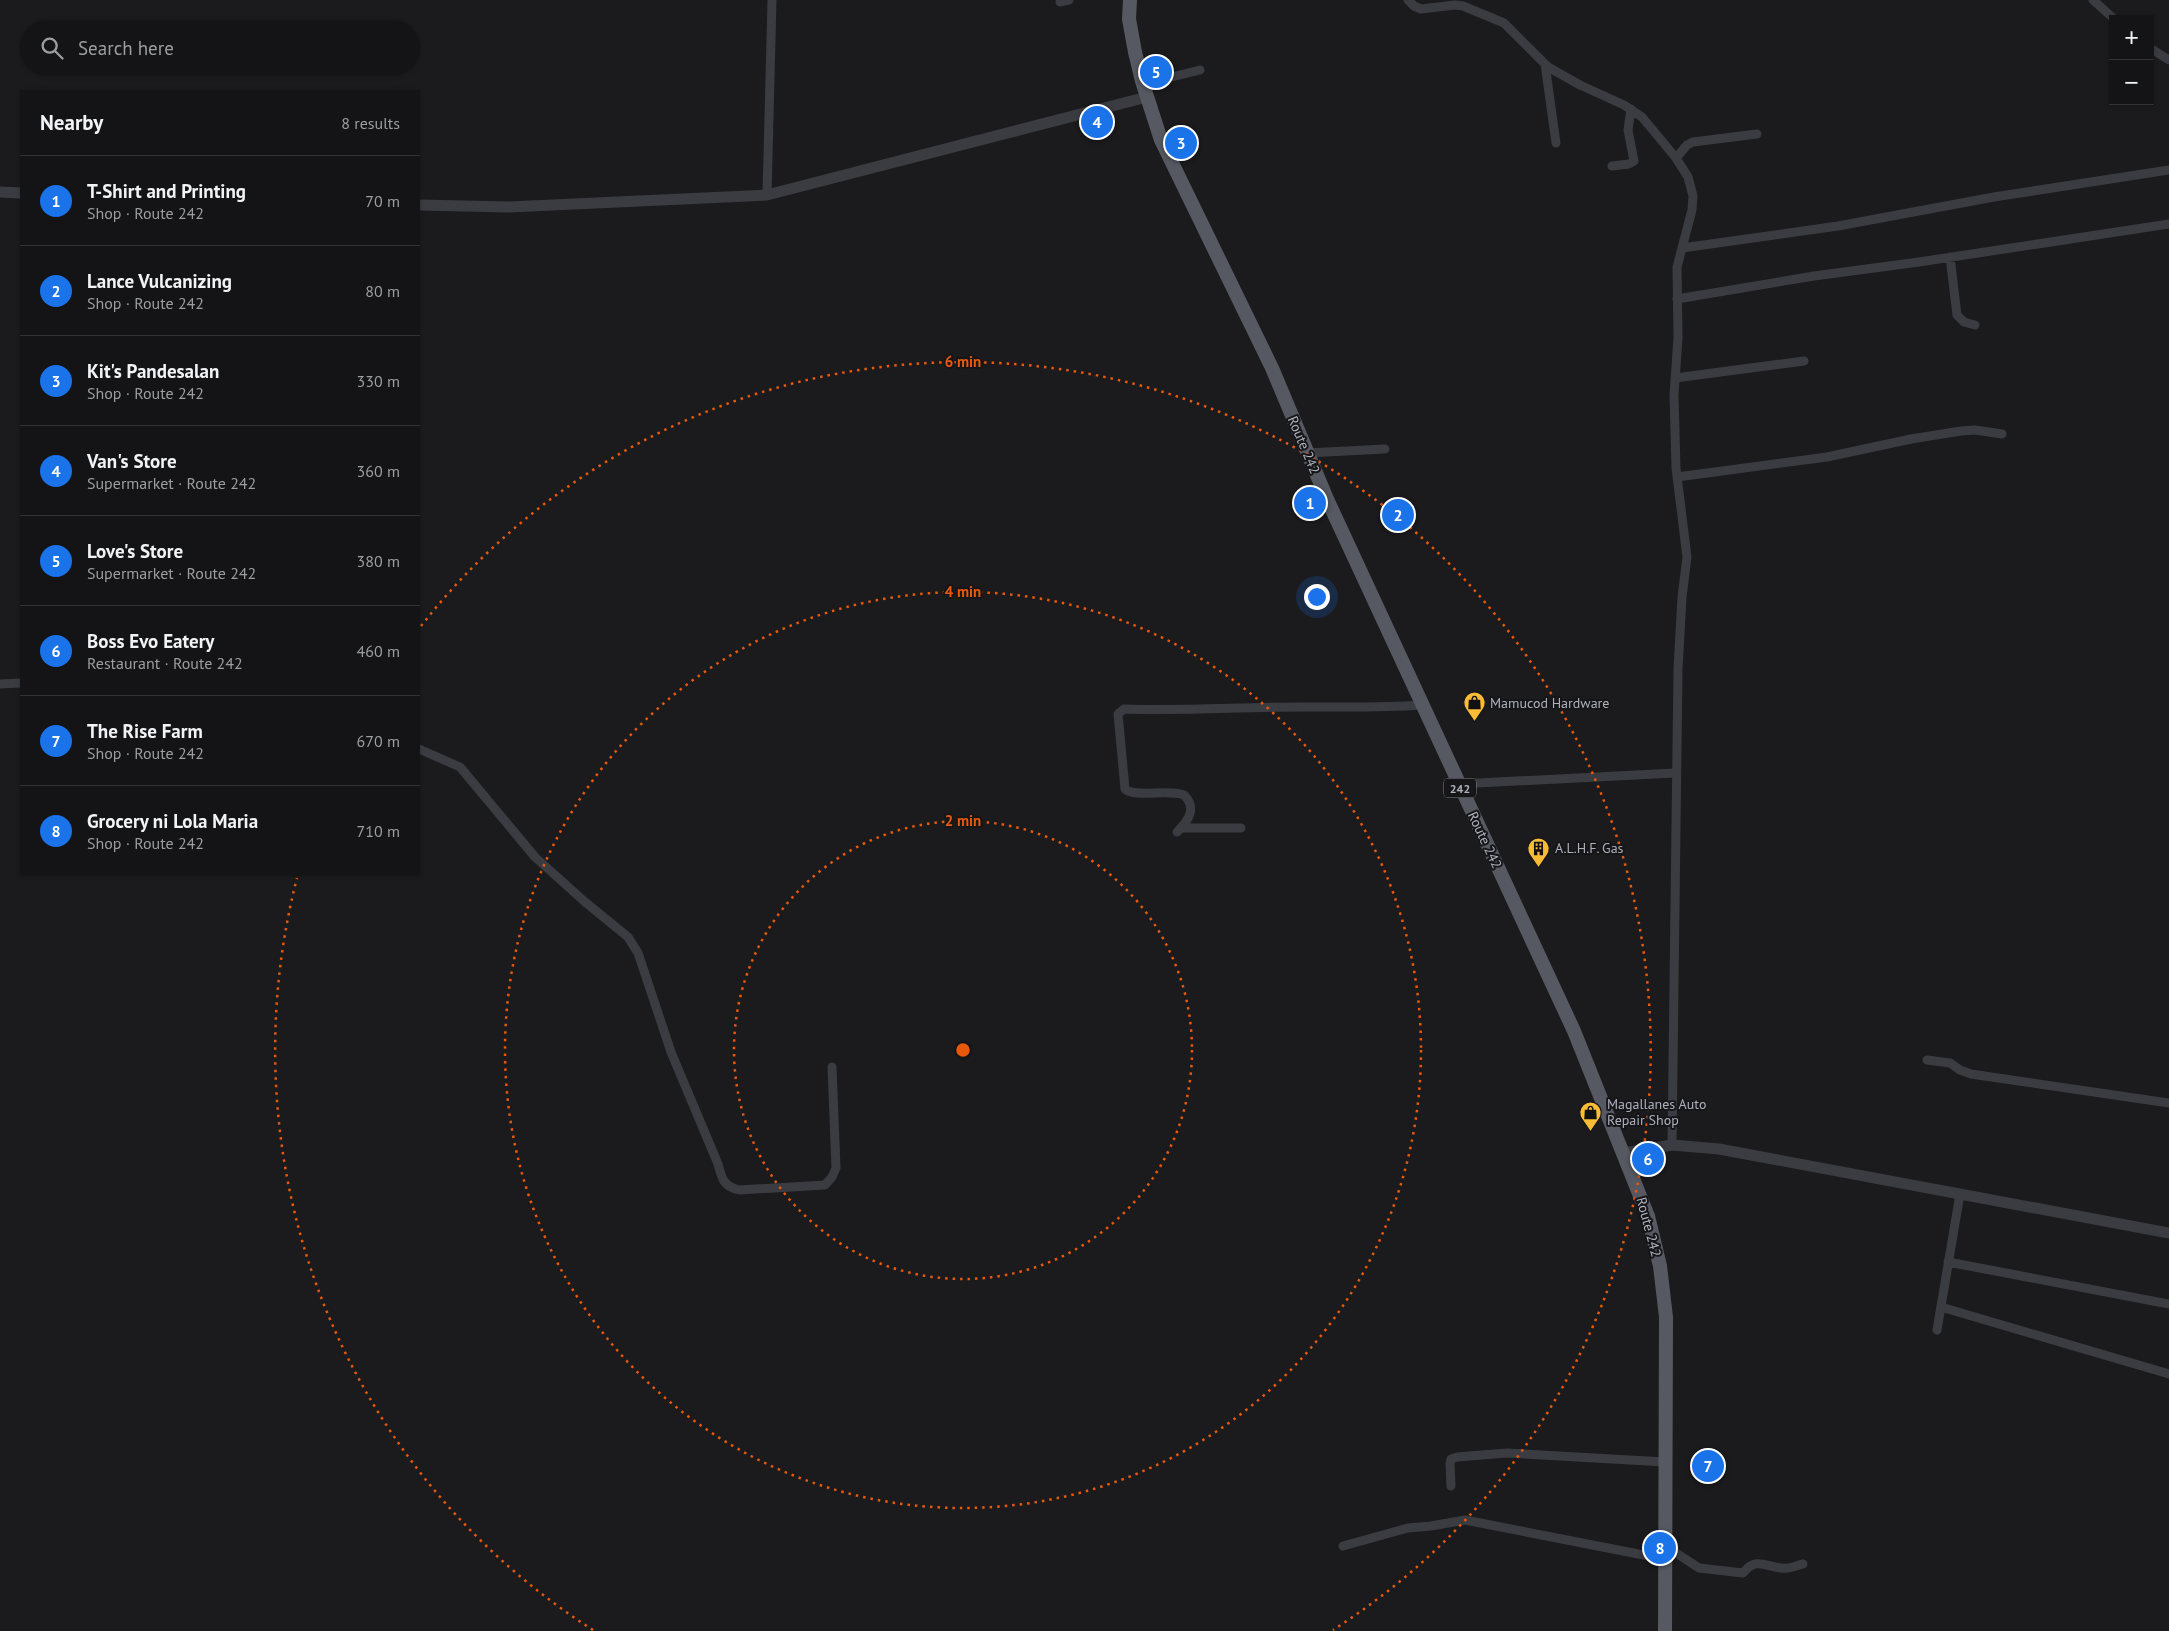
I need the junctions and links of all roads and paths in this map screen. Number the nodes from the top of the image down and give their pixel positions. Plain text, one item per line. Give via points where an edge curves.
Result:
1 (772, 0) edge
2 (1130, 0) edge
3 (1408, 0) edge
4 (2093, 0) edge
5 (2110, 15) edge
6 (2154, 51) edge
7 (2169, 60) edge
8 (1545, 64) junction
9 (1200, 70) dead end
10 (1145, 91) junction
11 (1631, 109) junction
12 (1757, 134) dead end
13 (1556, 143) dead end
14 (1676, 158) junction
15 (1612, 166) dead end
16 (2169, 170) edge
17 (0, 192) edge
18 (20, 193) edge
19 (767, 195) junction
20 (420, 205) edge
21 (2169, 224) edge
22 (1682, 248) junction
23 (1950, 257) junction
24 (1677, 299) junction
25 (1975, 325) dead end
26 (1804, 361) dead end
27 (1675, 378) junction
28 (2002, 434) dead end
29 (1385, 449) dead end
30 (1307, 453) junction
31 (1677, 478) junction
32 (20, 683) edge
33 (0, 684) edge
34 (1422, 704) junction
35 (420, 749) edge
36 (1675, 773) junction
37 (1458, 784) junction
38 (1241, 828) dead end
39 (1927, 1060) dead end
40 (832, 1067) dead end
41 (2169, 1103) edge
42 (1672, 1145) junction
43 (1624, 1154) junction
44 (1960, 1194) junction
45 (2169, 1233) edge
46 (1948, 1262) junction
47 (2169, 1304) edge
48 (1941, 1307) junction
49 (1937, 1330) dead end
50 (2169, 1374) edge
51 (1665, 1462) junction
52 (1451, 1486) dead end
53 (1343, 1546) dead end
54 (1664, 1552) junction
55 (1803, 1564) dead end
56 (1665, 1631) edge

1 - 19 street
2 - 10 main road, Route 242 / 242 via 1129,19
3 - 8 street via 1421,9 1455,5 1500,20
4 - 5 street
6 - 7 street
8 - 11 street via 1557,74
8 - 13 street
9 - 10 street
10 - 19 street
10 - 30 main road, Route 242 / 242 via 1161,140 1272,368
11 - 14 street via 1642,117
11 - 15 street via 1628,124 1634,162
12 - 14 street via 1693,142
14 - 22 street via 1688,177 1693,196 1689,227
16 - 22 street via 1994,197 1838,226
17 - 18 street
19 - 20 street via 509,207
21 - 23 street
22 - 24 street via 1677,267
23 - 24 street
23 - 25 street via 1957,315 1964,322
24 - 27 street
26 - 27 street
27 - 31 street
28 - 31 street via 1961,431 1828,457
29 - 30 street
30 - 34 main road, Route 242 / 242
31 - 36 street via 1687,557 1678,669
32 - 33 street
34 - 37 main road, Route 242 / 242
34 - 38 street via 1353,708 1124,709 1118,714 1125,789 1131,793 1184,795 1192,811 1179,830
35 - 40 street via 460,767 534,857 628,937 638,953 671,1052 728,1187 748,1190 825,1185 829,1181 836,1168
36 - 37 street
36 - 42 street
37 - 43 main road, Route 242 / 242 via 1574,1031
39 - 41 street via 1950,1063 1971,1074
42 - 43 street
42 - 44 street via 1720,1149
43 - 51 main road, Route 242 / 242 via 1648,1216 1664,1291 1667,1342
44 - 45 street
44 - 46 street
46 - 47 street
46 - 48 street
48 - 49 street
48 - 50 street
51 - 52 street via 1507,1453 1457,1457 1450,1463
51 - 54 main road, Route 242 / 242
53 - 54 street via 1408,1528 1465,1520
54 - 55 street via 1693,1566 1743,1574 1756,1563 1788,1568
54 - 56 main road, Route 242 / 242

